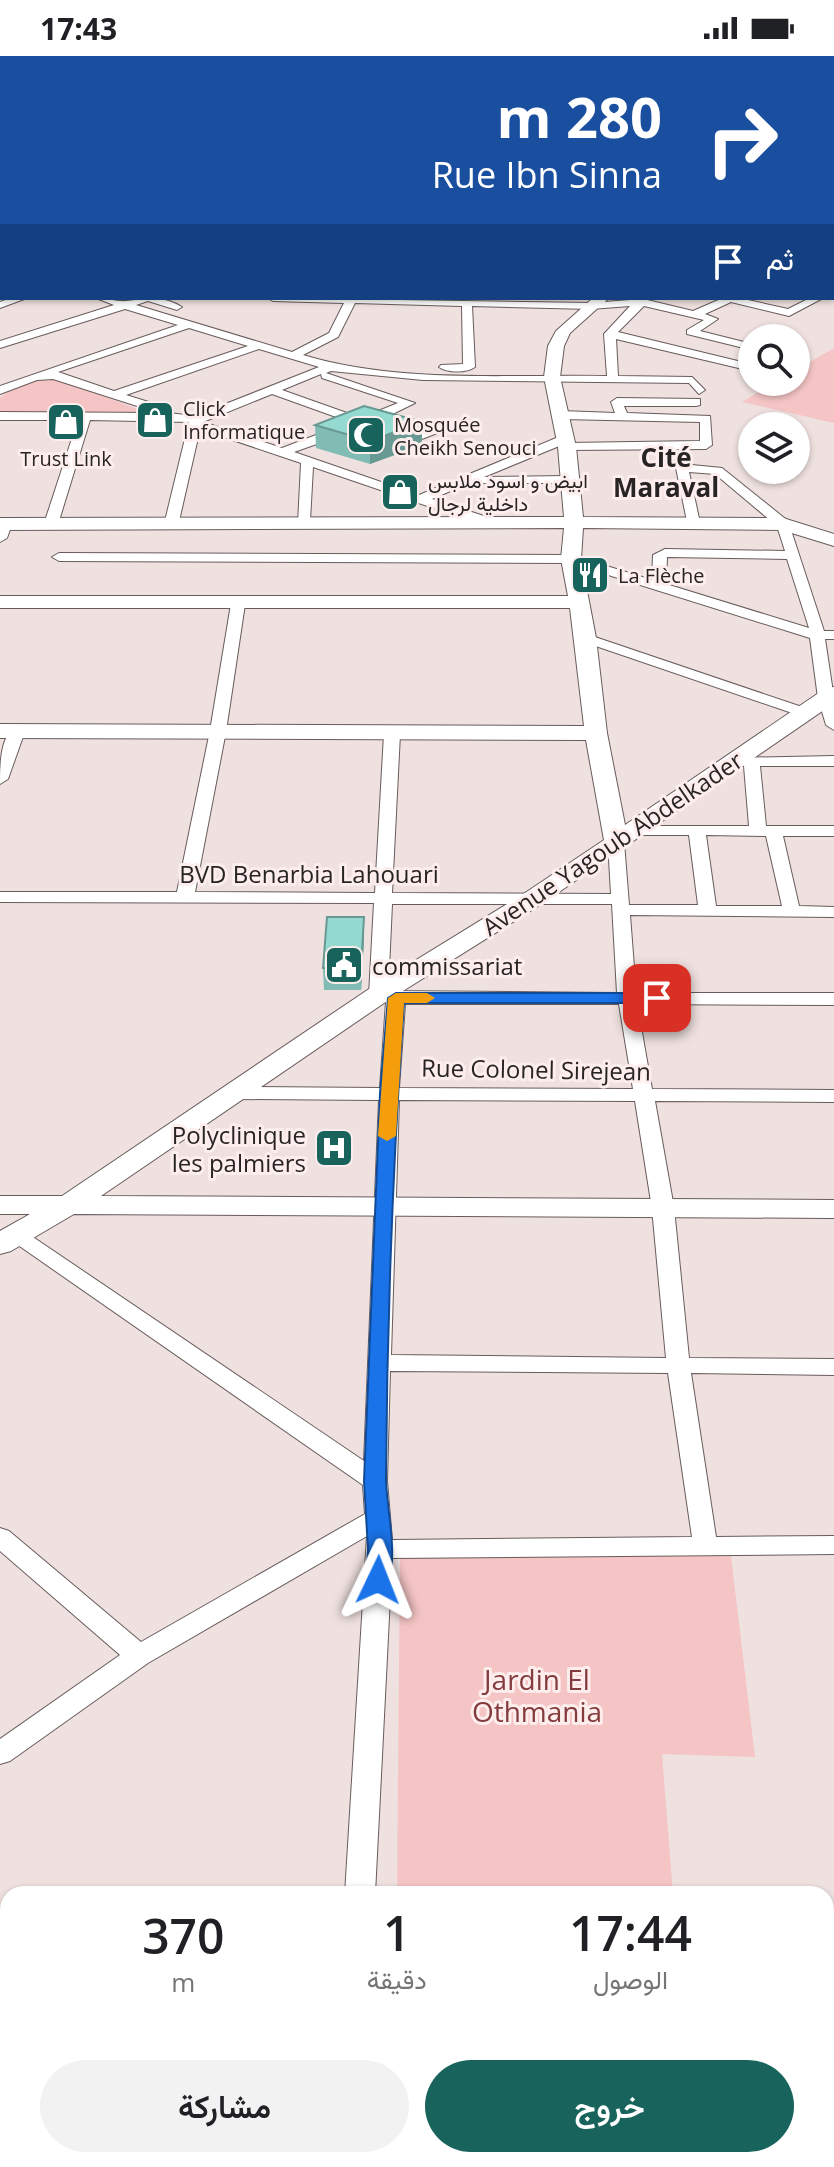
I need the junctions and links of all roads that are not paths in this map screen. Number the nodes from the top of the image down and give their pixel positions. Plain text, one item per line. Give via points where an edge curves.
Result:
1 (106, 300) edge
2 (141, 300) edge
3 (154, 300) edge
4 (351, 300) joint
5 (423, 300) edge
6 (647, 300) edge
7 (728, 300) edge
8 (734, 300) edge
9 (814, 300) edge
10 (543, 301) edge
11 (596, 302) edge
12 (467, 303) junction
13 (123, 306) junction
14 (177, 307) dead end
15 (695, 314) junction
16 (188, 325) junction
17 (610, 334) junction
18 (738, 344) edge
19 (0, 345) edge
20 (255, 347) junction
21 (306, 349) junction
22 (290, 357) junction
23 (738, 365) edge
24 (324, 370) junction
25 (35, 377) junction
26 (552, 377) junction
27 (613, 379) junction
28 (0, 390) edge
29 (274, 391) junction
30 (117, 394) junction
31 (561, 415) junction
32 (0, 416) edge
33 (85, 417) junction
34 (179, 417) junction
35 (622, 417) junction
36 (644, 418) junction
37 (196, 421) junction
38 (363, 422) junction
39 (446, 425) dead end
40 (566, 443) junction
41 (652, 446) junction
42 (284, 452) junction
43 (307, 460) junction
44 (570, 480) junction
45 (462, 481) junction
46 (420, 499) junction
47 (172, 521) junction
48 (303, 521) junction
49 (485, 521) junction
50 (574, 522) junction
51 (693, 523) junction
52 (51, 524) junction
53 (783, 524) junction
54 (2, 529) edge
55 (834, 540) edge
56 (792, 555) junction
57 (59, 557) dead end
58 (571, 559) junction
59 (659, 586) junction
60 (0, 602) edge
61 (580, 602) junction
62 (238, 604) junction
63 (834, 616) edge
64 (816, 631) junction
65 (834, 635) edge
66 (586, 638) junction
67 (831, 696) edge
68 (803, 712) junction
69 (834, 725) edge
70 (8, 731) edge
71 (218, 731) junction
72 (596, 733) junction
73 (392, 734) junction
74 (744, 760) junction
75 (834, 761) edge
76 (0, 779) edge
77 (697, 830) junction
78 (766, 830) junction
79 (834, 831) edge
80 (626, 836) junction
81 (386, 896) junction
82 (0, 897) edge
83 (185, 898) junction
84 (534, 898) junction
85 (618, 904) junction
86 (708, 911) junction
87 (792, 912) junction
88 (834, 912) edge
89 (387, 996) junction
90 (627, 998) junction
91 (834, 999) edge
92 (237, 1093) junction
93 (389, 1093) junction
94 (642, 1096) junction
95 (834, 1096) edge
96 (0, 1205) edge
97 (69, 1205) junction
98 (384, 1206) junction
99 (663, 1208) junction
100 (834, 1209) edge
101 (8, 1240) edge
102 (380, 1363) junction
103 (678, 1365) junction
104 (834, 1367) edge
105 (375, 1481) junction
106 (378, 1518) junction
107 (0, 1537) edge
108 (705, 1544) junction
109 (834, 1545) edge
110 (380, 1549) junction
111 (139, 1656) junction
112 (0, 1753) edge
113 (360, 1886) edge

1 - 13 street
2 - 13 street
3 - 14 street
4 - 5 street
4 - 21 street via 334,335
5 - 12 street
6 - 11 street
6 - 15 street
6 - 17 street
7 - 15 street
8 - 9 street via 789,313
10 - 11 street
10 - 12 street
11 - 26 street via 564,331
12 - 21 street via 469,367 378,363
13 - 16 street
13 - 19 street
15 - 18 street via 713,319 691,332
16 - 20 street
16 - 25 street
17 - 23 street
17 - 27 street
20 - 22 street
20 - 30 street
21 - 22 street
22 - 24 street
24 - 26 street
24 - 29 street
24 - 38 street via 409,403
25 - 28 street
25 - 30 street via 63,376
26 - 27 street
26 - 31 street
27 - 35 street via 692,380 698,396 617,402
29 - 37 street
29 - 38 street
30 - 34 street
31 - 35 street
31 - 40 street
32 - 33 street
33 - 34 street
33 - 52 street
34 - 37 street
35 - 36 street
36 - 41 street
36 - 41 street via 706,419 706,445
37 - 42 street
37 - 47 street
38 - 39 street via 414,438
38 - 42 street
40 - 41 street
40 - 44 street
40 - 45 street
42 - 43 street
43 - 46 street
43 - 48 street
44 - 45 street
44 - 50 street
45 - 46 street
46 - 49 street
47 - 48 street
47 - 52 street
48 - 49 street
49 - 50 street
50 - 51 street
50 - 58 street
51 - 53 street
51 - 53 street via 682,468 718,471
52 - 54 street
53 - 55 street
53 - 56 street
56 - 59 street via 662,554
56 - 64 street
57 - 58 street
58 - 59 street
58 - 61 street
59 - 64 street
60 - 62 street
61 - 62 street
61 - 66 street
62 - 71 street
63 - 64 street
64 - 65 street
64 - 67 street
66 - 68 street
66 - 72 street
67 - 68 street, Avenue Yagoub Abdelkader
67 - 69 street
68 - 74 street, Avenue Yagoub Abdelkader
70 - 71 street
70 - 76 street
71 - 73 street
71 - 83 street
72 - 73 street
72 - 80 street
73 - 81 street
74 - 75 street
74 - 78 street
74 - 80 street, Avenue Yagoub Abdelkader
77 - 78 street
77 - 80 street
77 - 86 street
78 - 79 street
78 - 87 street
80 - 84 street, Avenue Yagoub Abdelkader
80 - 85 street
81 - 83 street, BVD Benarbia Lahouari
81 - 84 street, BVD Benarbia Lahouari
81 - 89 street
82 - 83 street, BVD Benarbia Lahouari
84 - 85 street, BVD Benarbia Lahouari
84 - 89 street, Avenue Yagoub Abdelkader
85 - 86 street, BVD Benarbia Lahouari
85 - 90 street
86 - 87 street, BVD Benarbia Lahouari
87 - 88 street, BVD Benarbia Lahouari
89 - 90 street
89 - 92 street, Avenue Yagoub Abdelkader
89 - 93 street
90 - 91 street
90 - 94 street
92 - 93 street, Rue Colonel Sirejean
92 - 97 street, Avenue Yagoub Abdelkader
93 - 94 street, Rue Colonel Sirejean
93 - 98 street
94 - 95 street, Rue Colonel Sirejean
94 - 99 street
96 - 97 street
97 - 98 street
97 - 101 street, Avenue Yagoub Abdelkader
98 - 99 street
98 - 102 street
99 - 100 street
99 - 103 street
101 - 105 street
102 - 103 street
102 - 105 street
103 - 104 street
103 - 108 street
105 - 106 street
106 - 110 street
106 - 111 street
107 - 111 street
108 - 109 street
108 - 110 street
110 - 113 street
111 - 112 street

